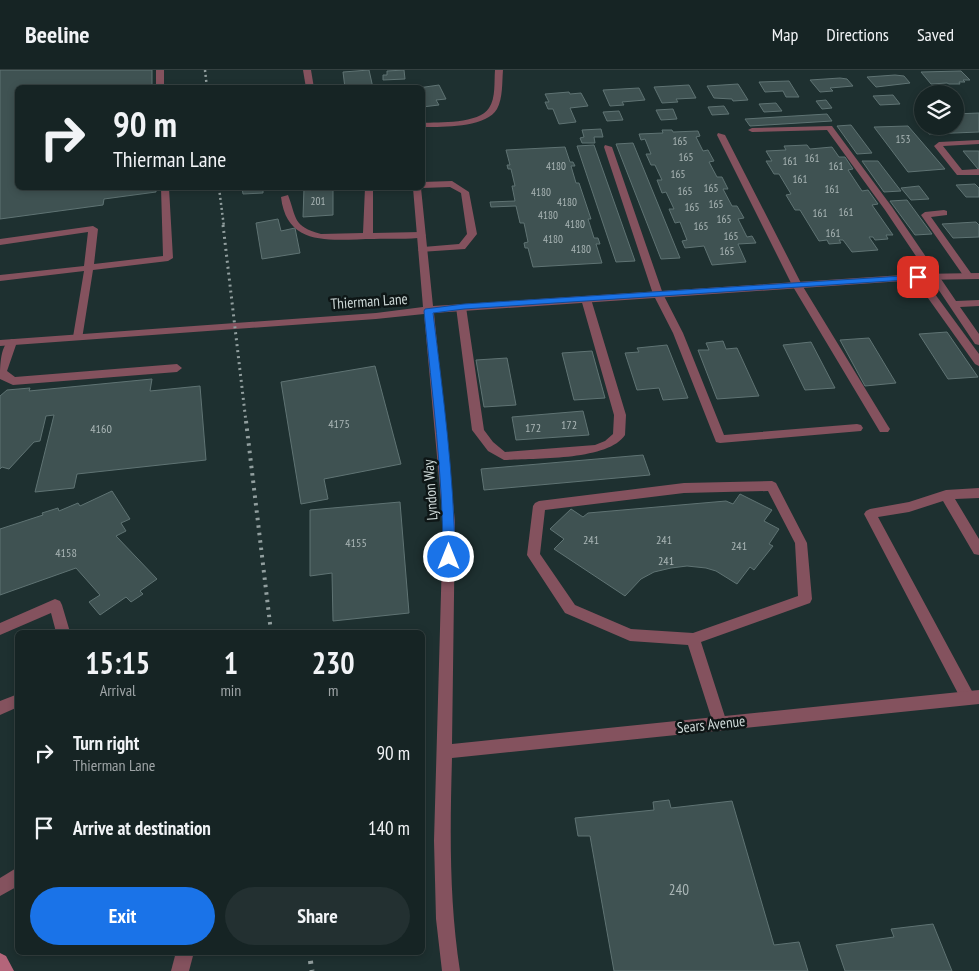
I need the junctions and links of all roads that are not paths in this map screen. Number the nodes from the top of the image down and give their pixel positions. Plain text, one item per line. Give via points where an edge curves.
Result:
1 (160, 70) edge
2 (308, 70) edge
3 (500, 70) edge
4 (160, 85) edge
5 (310, 85) edge
6 (425, 125) edge
7 (752, 130) dead end
8 (721, 135) dead end
9 (979, 142) edge
10 (608, 147) dead end
11 (979, 172) edge
12 (425, 184) edge
13 (165, 190) edge
14 (369, 190) edge
15 (417, 190) edge
16 (285, 197) dead end
17 (944, 213) dead end
18 (368, 236) junction
19 (421, 236) junction
20 (0, 242) edge
21 (423, 250) junction
22 (89, 268) junction
23 (968, 276) junction
24 (979, 276) edge
25 (918, 277) junction
26 (934, 277) junction
27 (0, 278) edge
28 (797, 285) junction
29 (658, 294) junction
30 (586, 299) junction
31 (979, 302) edge
32 (953, 304) junction
33 (460, 307) junction
34 (428, 311) junction
35 (78, 337) junction
36 (12, 342) junction
37 (979, 342) edge
38 (0, 343) edge
39 (979, 362) edge
40 (177, 368) dead end
41 (1, 374) edge
42 (857, 428) dead end
43 (884, 429) dead end
44 (979, 493) edge
45 (946, 496) junction
46 (979, 550) edge
47 (0, 629) edge
48 (62, 630) edge
49 (693, 639) junction
50 (973, 697) edge
51 (15, 701) edge
52 (0, 708) edge
53 (720, 723) junction
54 (444, 752) junction
55 (15, 877) edge
56 (0, 888) edge
57 (184, 955) edge
58 (0, 962) edge
59 (5, 971) edge
60 (180, 971) edge
61 (451, 971) edge

1 - 4 street
2 - 5 street
3 - 6 street via 494,107 488,114 471,121
7 - 26 street via 829,128
8 - 28 street
9 - 11 street via 938,146 960,173
10 - 29 street
12 - 21 street via 452,184 465,192 472,234 462,247
13 - 22 street via 168,258
14 - 18 street
15 - 19 street, Lyndon Way
16 - 18 street via 286,212 295,225 308,234 320,237
17 - 23 street via 925,215
18 - 19 street
19 - 21 street, Lyndon Way
20 - 22 street via 93,229
21 - 34 street, Lyndon Way
22 - 27 street
22 - 35 street
23 - 24 street, Thierman Lane
23 - 26 street, Thierman Lane
25 - 26 street, Thierman Lane
25 - 28 street, Thierman Lane
25 - 39 street
26 - 32 street
28 - 29 street, Thierman Lane
28 - 43 street
29 - 30 street, Thierman Lane
29 - 42 street via 678,333 720,439
30 - 33 street, Thierman Lane
30 - 33 street via 620,415 619,434 610,444 596,449 504,456 484,442 478,430
31 - 32 street
32 - 37 street
33 - 34 street, Thierman Lane
34 - 35 street, Thierman Lane
34 - 54 street, Lyndon Way via 449,522
35 - 36 street, Thierman Lane
36 - 38 street, Thierman Lane
36 - 41 street
40 - 41 street via 14,381
44 - 45 street
45 - 46 street
45 - 50 street via 870,514
47 - 48 street via 55,605
49 - 49 street via 805,599 801,543 772,486 684,488 539,506 534,556 570,609 630,635
49 - 53 street
50 - 53 street, Sears Avenue
51 - 52 street
53 - 54 street, Sears Avenue
54 - 61 street, Lyndon Way via 441,831 446,946
55 - 56 street
57 - 60 street
58 - 59 main road

